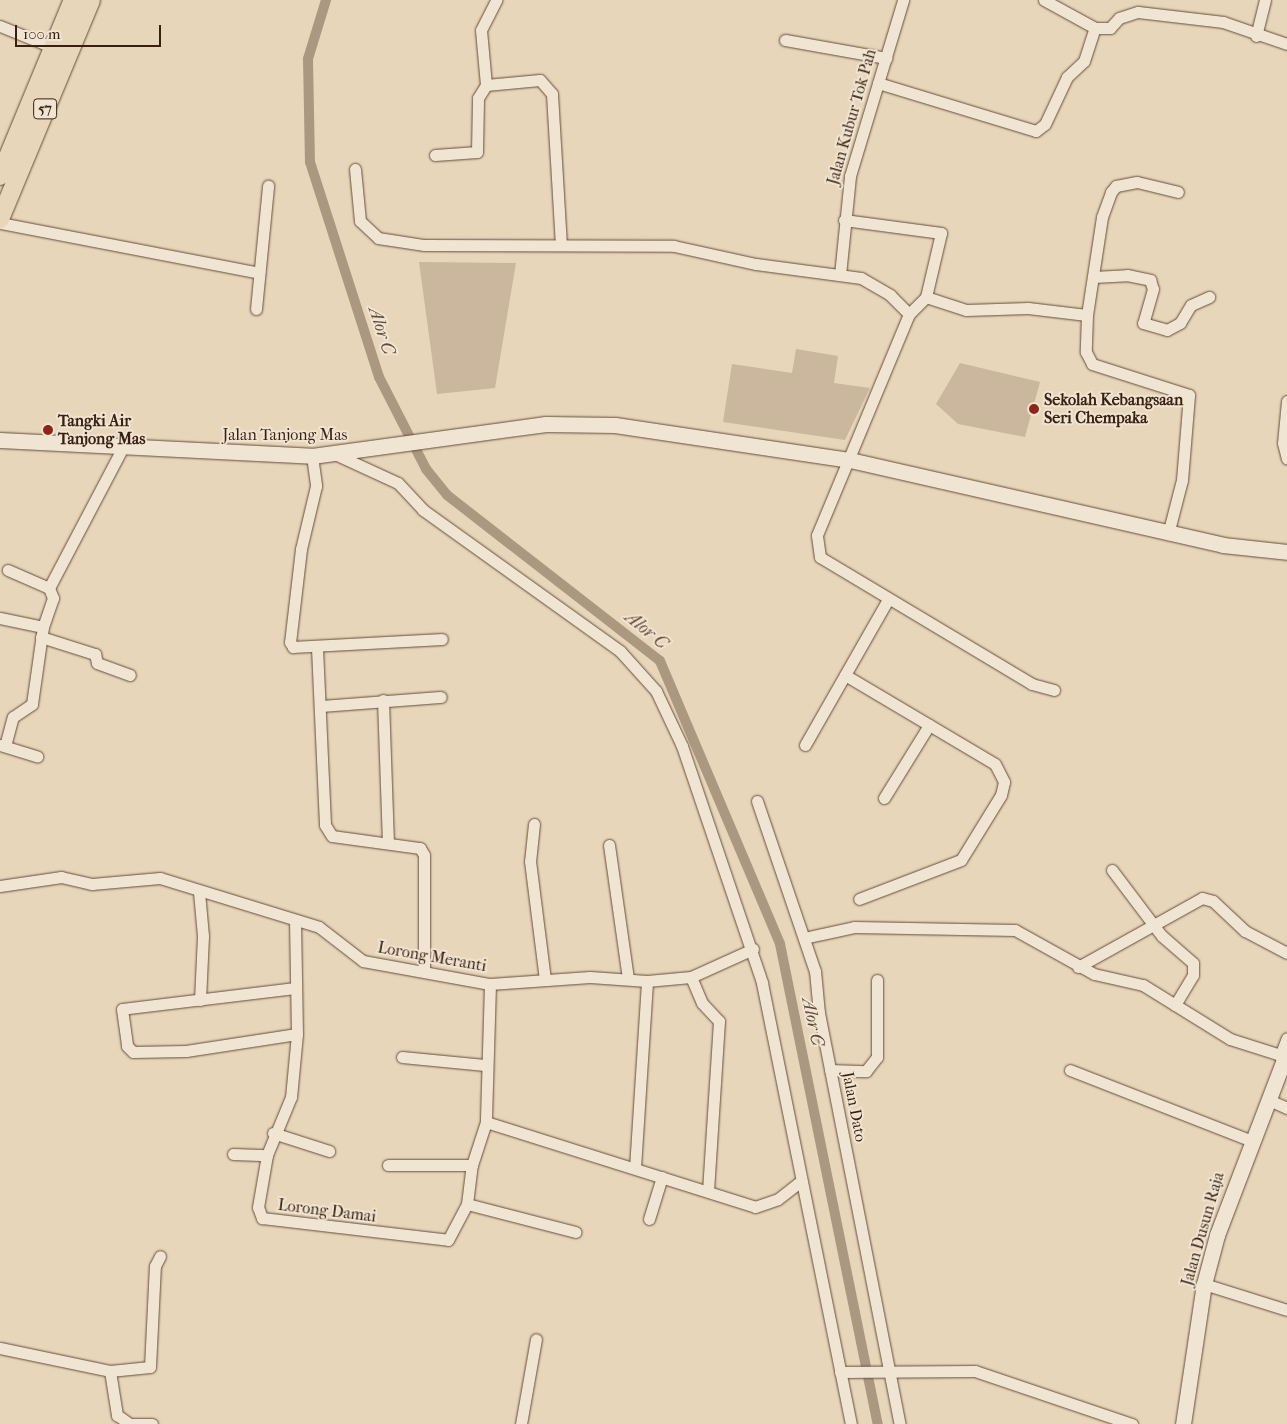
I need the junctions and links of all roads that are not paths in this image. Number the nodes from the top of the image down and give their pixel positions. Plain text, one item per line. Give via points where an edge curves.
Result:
1 (73, 0) edge
2 (91, 0) edge
3 (496, 0) edge
4 (903, 0) edge
5 (1044, 0) edge
6 (1265, 0) edge
7 (0, 26) edge
8 (1095, 28) junction
9 (1256, 36) junction
10 (785, 40) dead end
11 (1287, 44) edge
12 (52, 47) junction
13 (886, 58) junction
14 (878, 83) junction
15 (486, 85) junction
16 (435, 155) dead end
17 (355, 169) dead end
18 (0, 176) edge
19 (268, 186) dead end
20 (1178, 192) dead end
21 (0, 219) edge
22 (844, 220) junction
23 (0, 223) edge
24 (561, 244) junction
25 (259, 273) junction
26 (840, 275) junction
27 (1092, 277) junction
28 (1209, 296) dead end
29 (926, 297) junction
30 (256, 309) dead end
31 (909, 314) junction
32 (1088, 315) junction
33 (1287, 401) edge
34 (0, 440) edge
35 (0, 449) edge
36 (200, 451) junction
37 (120, 453) junction
38 (337, 455) junction
39 (312, 456) junction
40 (1287, 459) edge
41 (850, 460) junction
42 (1168, 534) junction
43 (1287, 552) edge
44 (8, 570) dead end
45 (49, 588) junction
46 (888, 600) junction
47 (0, 618) edge
48 (42, 632) junction
49 (442, 639) dead end
50 (317, 648) junction
51 (845, 675) junction
52 (130, 676) dead end
53 (1054, 690) dead end
54 (442, 697) dead end
55 (383, 700) junction
56 (320, 706) junction
57 (929, 725) junction
58 (805, 745) dead end
59 (2, 746) edge
60 (37, 756) dead end
61 (884, 798) dead end
62 (756, 801) dead end
63 (534, 824) dead end
64 (388, 842) junction
65 (609, 845) dead end
66 (1112, 870) dead end
67 (0, 886) edge
68 (199, 892) junction
69 (859, 899) dead end
70 (295, 920) junction
71 (1152, 923) junction
72 (804, 938) junction
73 (752, 949) junction
74 (1287, 953) edge
75 (1078, 967) junction
76 (424, 970) junction
77 (691, 977) junction
78 (628, 978) junction
79 (545, 980) junction
80 (876, 980) dead end
81 (647, 981) junction
82 (490, 984) junction
83 (295, 988) junction
84 (200, 1000) junction
85 (1175, 1005) junction
86 (297, 1034) junction
87 (1287, 1038) edge
88 (1284, 1055) edge
89 (402, 1057) dead end
90 (485, 1065) junction
91 (830, 1070) junction
92 (1070, 1070) dead end
93 (1269, 1100) junction
94 (1287, 1108) edge
95 (486, 1122) junction
96 (273, 1134) junction
97 (1250, 1140) junction
98 (329, 1151) dead end
99 (233, 1154) dead end
100 (266, 1155) junction
101 (388, 1165) dead end
102 (472, 1165) junction
103 (635, 1168) junction
104 (662, 1177) junction
105 (801, 1181) junction
106 (708, 1192) junction
107 (466, 1204) junction
108 (649, 1220) dead end
109 (575, 1232) dead end
110 (160, 1256) dead end
111 (1204, 1284) junction
112 (1287, 1310) edge
113 (536, 1339) dead end
114 (0, 1348) edge
115 (110, 1371) junction
116 (843, 1372) junction
117 (890, 1372) junction
118 (152, 1424) edge
119 (521, 1424) edge
120 (851, 1424) edge
121 (900, 1424) edge
122 (1132, 1424) edge
123 (1183, 1424) edge

1 - 12 main road, 57
2 - 21 main road, 57
3 - 15 street via 481,30
4 - 13 street, Jalan Kubur Tok Pah
5 - 8 street
6 - 9 street
7 - 12 street
8 - 9 street via 1110,28 1119,18 1138,12 1223,22
8 - 14 street via 1084,61 1068,77 1045,124 1036,132
9 - 11 street
10 - 13 street
12 - 18 main road, 57
13 - 14 street, Jalan Kubur Tok Pah
14 - 22 street, Jalan Kubur Tok Pah via 850,176
15 - 16 street via 478,98 478,152
15 - 24 street via 536,80 549,88
17 - 24 street via 360,221 378,238 424,246
19 - 25 street
20 - 27 street via 1137,182 1116,186 1102,217
22 - 26 street, Jalan Kubur Tok Pah
22 - 29 street via 941,233
23 - 25 street
24 - 26 street via 674,246 756,264
25 - 30 street
26 - 31 street via 877,286
27 - 28 street via 1127,275 1150,280 1153,289 1143,323 1167,330 1178,325 1191,305
27 - 32 street
29 - 31 street
29 - 32 street via 966,310 1028,308
31 - 41 street
32 - 42 street via 1086,352 1092,364 1189,395 1182,480
33 - 40 street via 1283,443
34 - 36 main road, Jalan Tanjong Mas via 189,446
35 - 37 main road, Jalan Tanjong Mas
36 - 37 main road, Jalan Tanjong Mas via 184,456
36 - 39 main road, Jalan Tanjong Mas
37 - 45 street
38 - 39 main road, Jalan Tanjong Mas
38 - 41 main road, Jalan Tanjong Mas via 546,424 592,423
38 - 73 street via 398,483 423,510 534,587 647,677 682,746
39 - 50 street via 316,486 301,549 290,642 293,647
41 - 42 main road, Jalan Tanjong Mas
41 - 46 street via 815,543 820,557 836,570
42 - 43 main road, Jalan Tanjong Mas
44 - 45 street
45 - 48 street via 53,598
46 - 51 street
46 - 53 street via 1032,684
47 - 48 street
48 - 52 street via 95,654 97,663
48 - 59 street via 32,704 13,717
49 - 50 street
50 - 56 street
51 - 57 street
51 - 58 street
54 - 55 street
55 - 56 street
55 - 64 street
56 - 64 street via 327,832 340,838
57 - 61 street
57 - 69 street via 995,764 1004,782 1001,795 960,860
59 - 60 street
62 - 72 street, Jalan Dato
63 - 79 street via 530,860
64 - 76 street via 410,844 424,855
65 - 78 street
66 - 71 street
67 - 68 street, Lorong Meranti via 62,877 92,884 144,877
68 - 70 street, Lorong Meranti
68 - 84 street via 203,936
70 - 76 street, Lorong Meranti via 318,927 363,961
70 - 83 street, Lorong Damai
71 - 74 street via 1196,899 1208,898 1245,931
71 - 75 street
71 - 85 street via 1193,963 1193,975
72 - 75 street via 854,927 1010,930
72 - 91 street, Jalan Dato via 815,971
73 - 77 street, Lorong Meranti
73 - 105 street
75 - 85 street via 1143,985
76 - 82 street, Lorong Meranti
77 - 81 street, Lorong Meranti
77 - 106 street via 702,1002 719,1021
78 - 79 street, Lorong Meranti
78 - 81 street, Lorong Meranti
79 - 82 street, Lorong Meranti
80 - 91 street via 877,1057 866,1071
81 - 103 street
82 - 90 street, Lorong Damai
83 - 84 street
83 - 86 street, Lorong Damai
84 - 86 street via 122,1009 127,1046 133,1052 186,1051
85 - 88 street via 1230,1039
86 - 96 street, Lorong Damai via 291,1097
87 - 88 street
88 - 93 main road, Jalan Dusun Raja
89 - 90 street
90 - 95 street, Lorong Damai
91 - 117 street, Jalan Dato
92 - 97 street
93 - 94 street
93 - 97 main road, Jalan Dusun Raja
95 - 102 street, Lorong Damai
95 - 103 street
96 - 98 street
96 - 100 street, Lorong Damai
97 - 111 main road, Jalan Dusun Raja
99 - 100 street
100 - 107 street, Lorong Damai via 258,1212 269,1221 440,1241 454,1234
101 - 102 street
102 - 107 street, Lorong Damai
103 - 104 street
104 - 106 street
104 - 108 street
105 - 106 street via 778,1200 755,1208
105 - 116 street
107 - 109 street
110 - 115 street via 155,1266 150,1367
111 - 112 street
111 - 123 main road, Jalan Dusun Raja
113 - 119 street
114 - 115 street
115 - 118 street via 117,1415 130,1424
116 - 117 street
116 - 120 street
117 - 121 street, Jalan Dato
117 - 122 street via 975,1371

